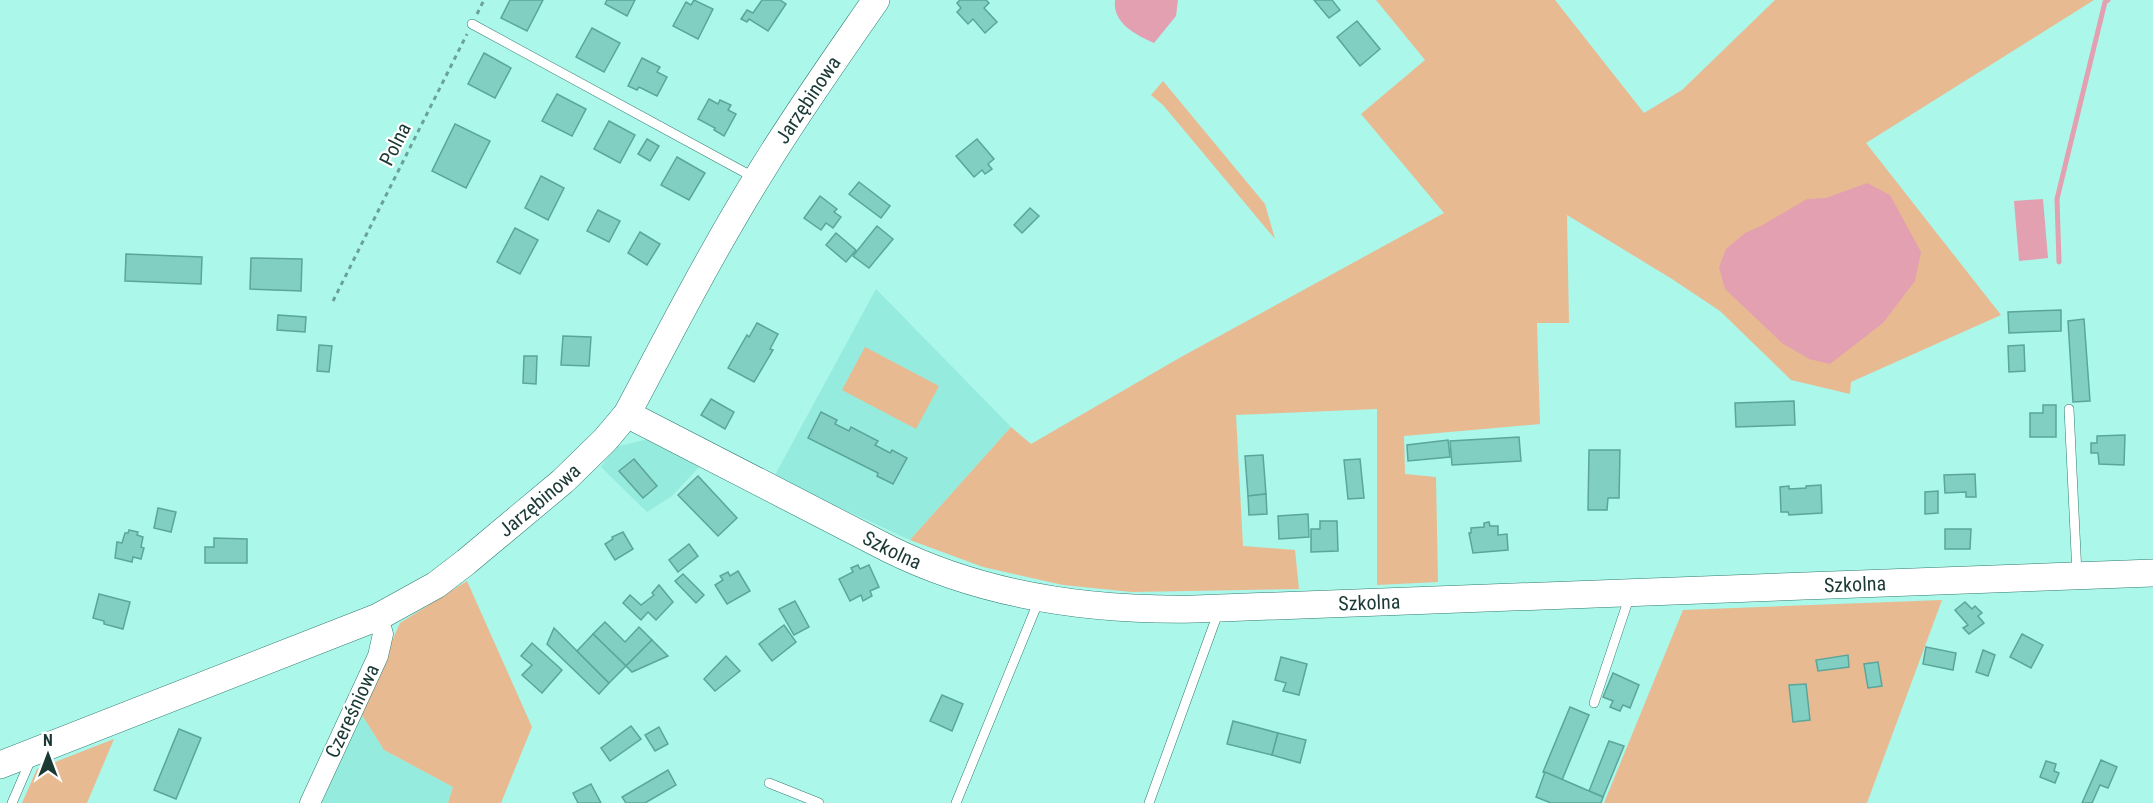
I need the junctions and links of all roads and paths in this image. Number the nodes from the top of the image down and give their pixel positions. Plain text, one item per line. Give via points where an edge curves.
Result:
1 (484, 0) edge
2 (876, 0) edge
3 (472, 24) junction
4 (757, 180) junction
5 (333, 301) dead end
6 (2069, 409) dead end
7 (627, 414) junction
8 (2153, 573) edge
9 (2077, 576) junction
10 (1631, 593) junction
11 (1040, 598) junction
12 (1220, 608) junction
13 (378, 617) junction
14 (1594, 704) dead end
15 (34, 752) junction
16 (0, 765) edge
17 (769, 783) dead end
18 (12, 803) edge
19 (310, 803) edge
20 (819, 803) edge
21 (957, 803) edge
22 (1149, 803) edge

1 - 3 path, Polna
2 - 4 street, Jarzębinowa
3 - 4 lane
3 - 5 path, Polna
4 - 7 street, Jarzębinowa via 724,233
6 - 9 lane
7 - 11 street, Szkolna via 892,551 971,582
7 - 13 street, Jarzębinowa via 563,481 466,562 436,585
8 - 9 street, Szkolna
9 - 10 street, Szkolna
10 - 12 street, Szkolna
10 - 14 lane
11 - 12 street, Szkolna via 1106,607
11 - 21 lane
12 - 22 lane
13 - 15 street, Jarzębinowa
13 - 19 street, Czereśniowa via 383,634 378,656
15 - 16 street, Jarzębinowa
15 - 18 lane
17 - 20 lane

